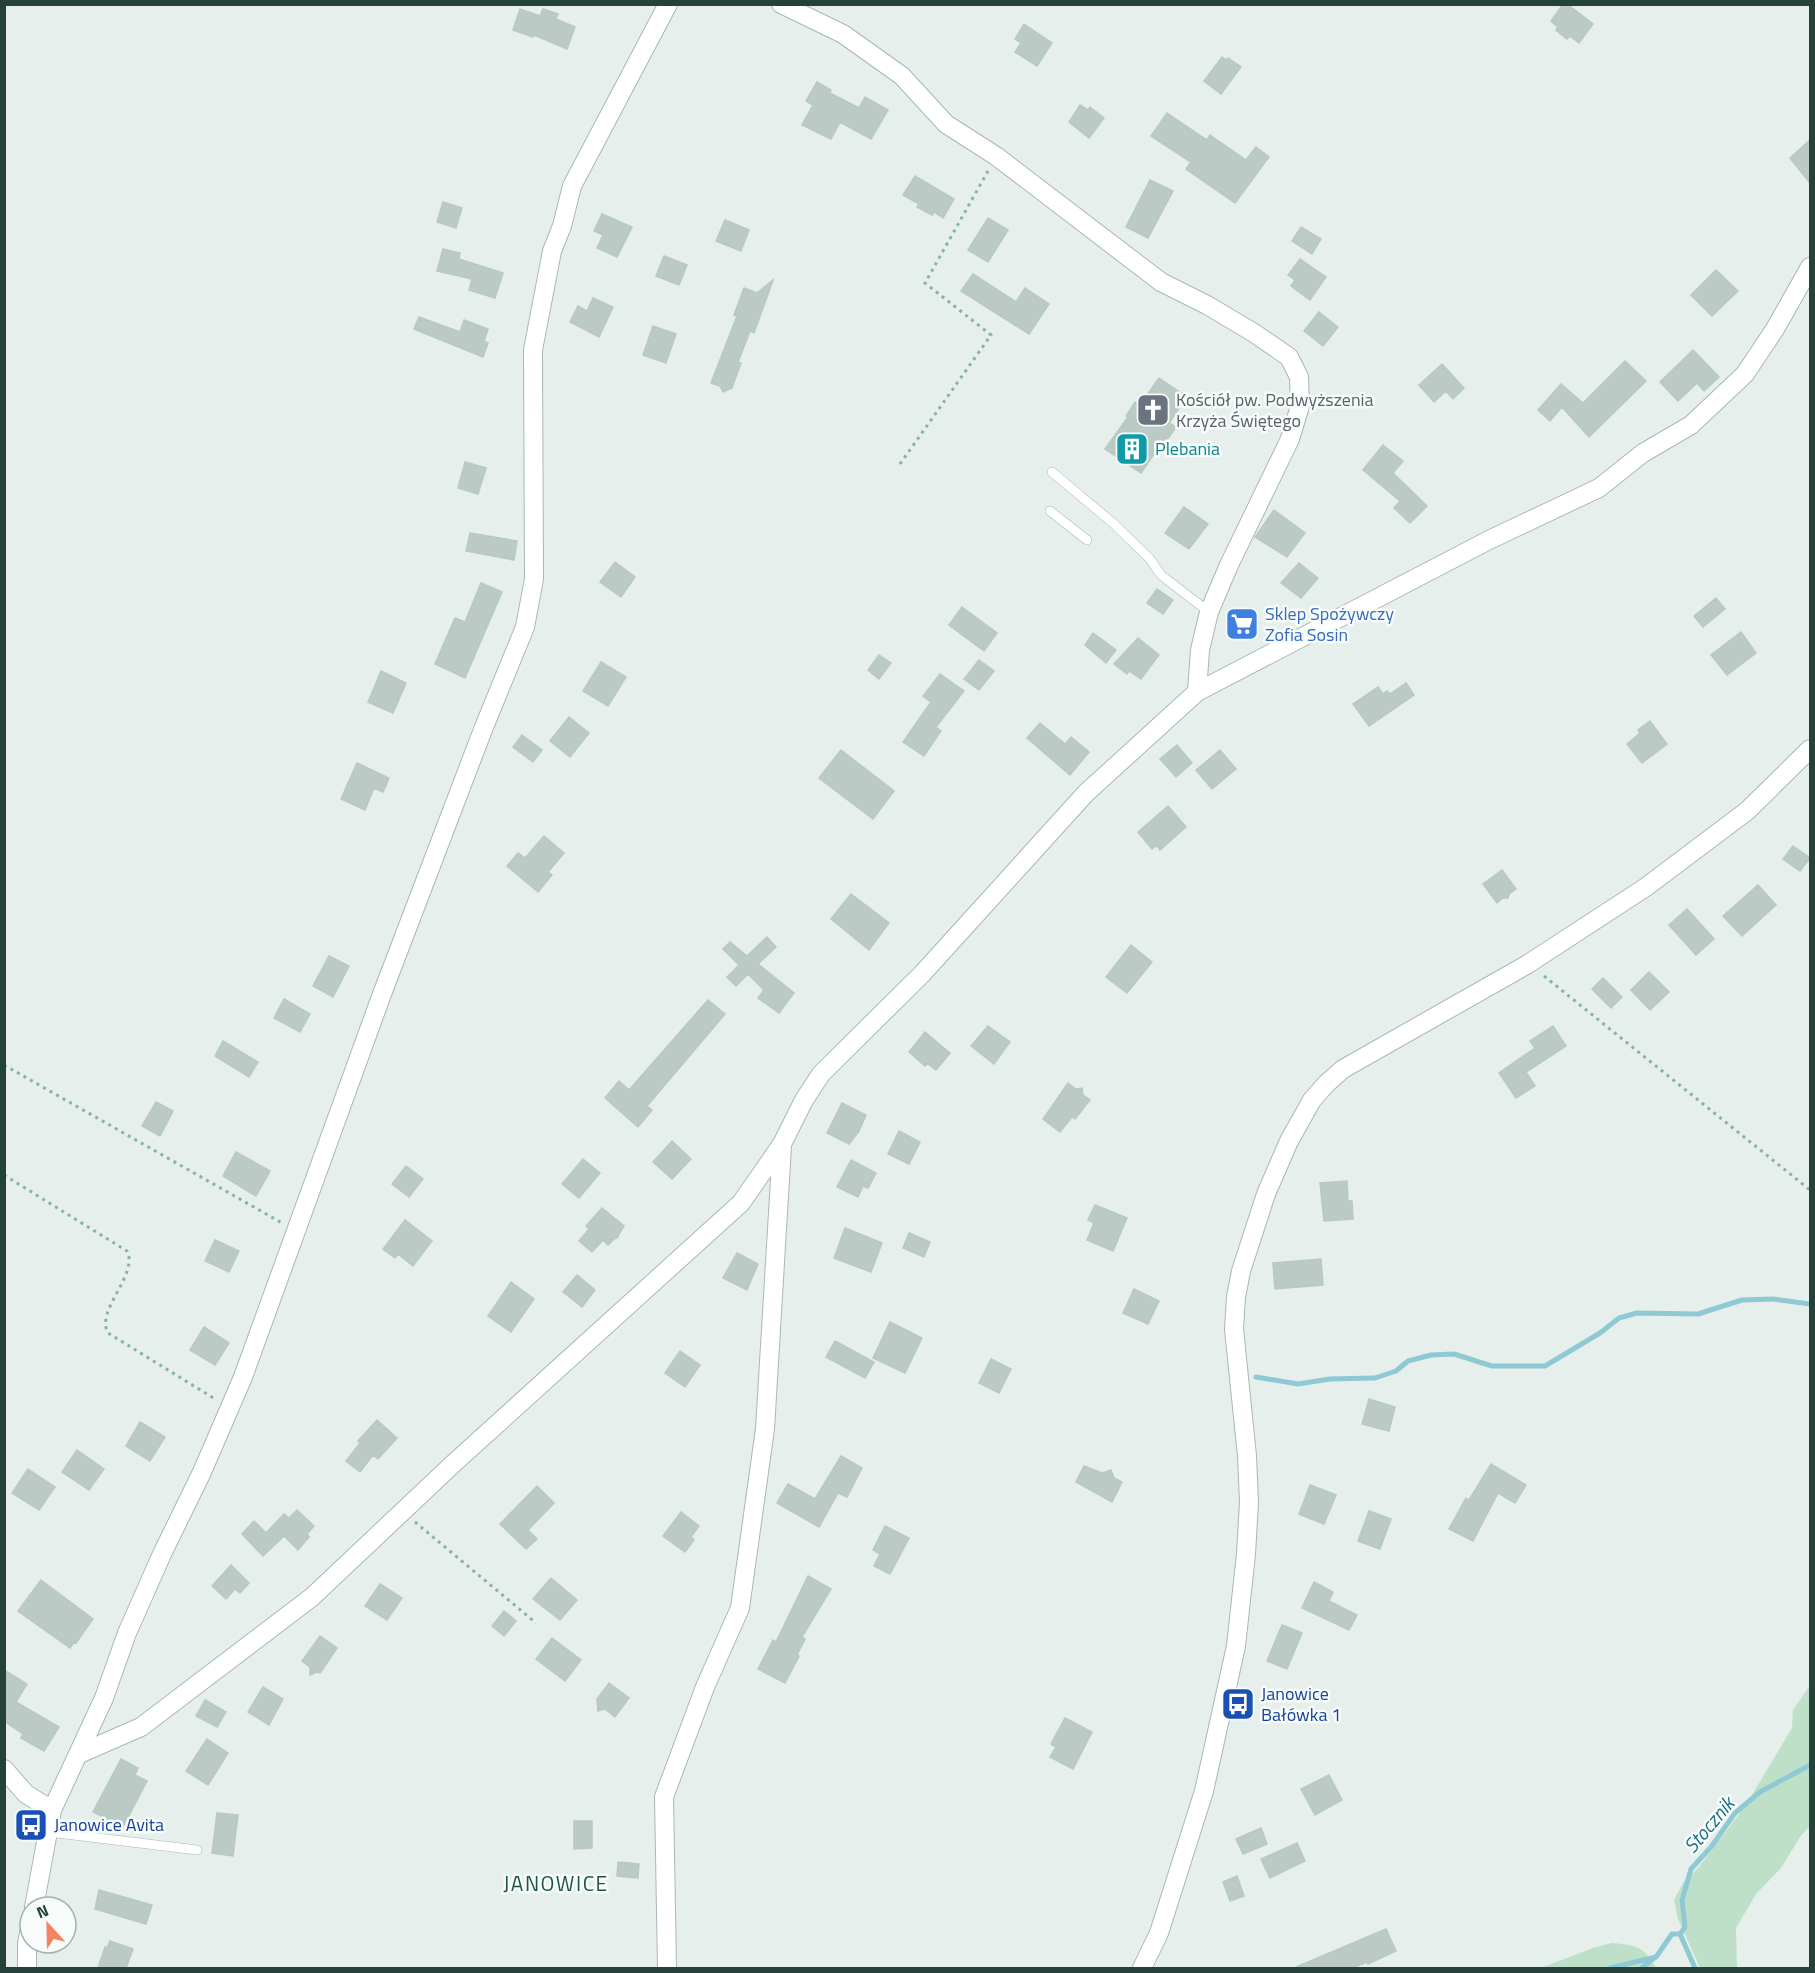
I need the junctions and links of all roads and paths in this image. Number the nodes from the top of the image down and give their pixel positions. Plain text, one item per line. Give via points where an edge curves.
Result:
1 (668, 4) edge
2 (781, 4) edge
3 (996, 156) junction
4 (1810, 267) edge
5 (900, 464) dead end
6 (1052, 472) dead end
7 (1050, 511) dead end
8 (1087, 540) dead end
9 (1209, 612) junction
10 (1197, 692) junction
11 (1810, 749) edge
12 (1528, 964) junction
13 (4, 1065) edge
14 (782, 1144) junction
15 (4, 1174) edge
16 (1810, 1190) edge
17 (297, 1232) junction
18 (230, 1408) junction
19 (403, 1511) junction
20 (536, 1623) dead end
21 (79, 1754) junction
22 (4, 1769) edge
23 (52, 1810) junction
24 (49, 1832) junction
25 (197, 1850) dead end
26 (36, 1895) edge
27 (667, 1968) edge
28 (1143, 1968) edge

1 - 17 street via 572,186 552,252 533,350 534,579 525,627 390,973
2 - 3 street via 851,40 902,76 946,124
3 - 5 path via 925,283 991,335
3 - 9 street via 1161,282 1216,310 1289,357 1299,376 1300,406 1290,439
4 - 10 street via 1745,374 1691,425 1643,453 1599,488
6 - 9 lane via 1114,524 1161,575
7 - 8 lane
9 - 10 street via 1200,650
10 - 14 street via 1086,793 922,974 821,1074
11 - 12 street via 1747,811 1712,839
12 - 16 path
12 - 28 street via 1343,1069 1312,1100 1266,1194 1241,1272 1235,1308 1249,1502 1236,1646 1204,1791 1159,1933
13 - 17 path
14 - 19 street via 741,1203
14 - 27 street via 765,1429 740,1608 664,1797
15 - 18 path via 127,1251 130,1263 106,1320 111,1336
17 - 18 street
18 - 21 street via 127,1634
19 - 20 path
19 - 21 street via 312,1597 141,1726
21 - 23 street
22 - 23 street via 26,1794
23 - 24 street
24 - 25 lane
24 - 26 street

